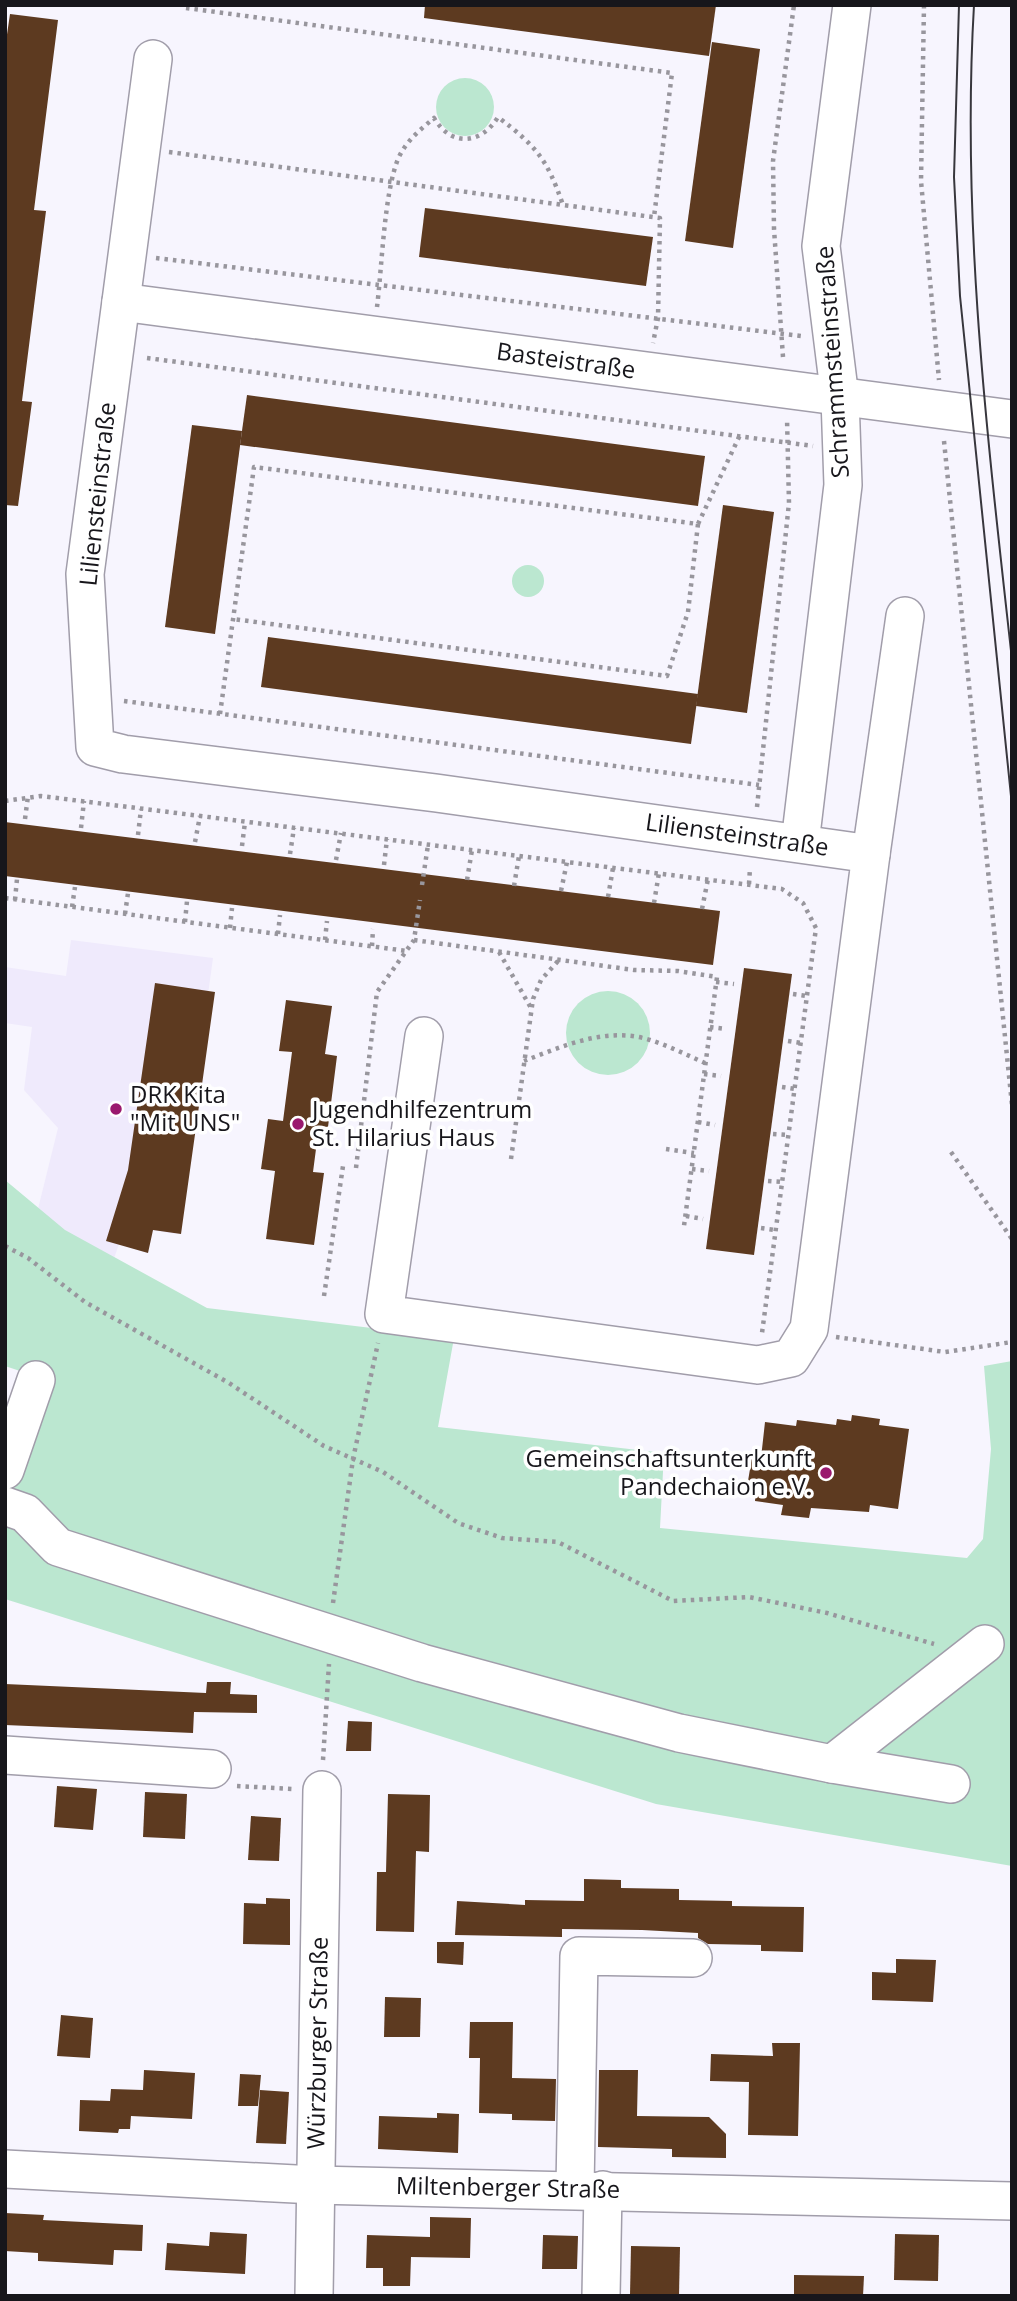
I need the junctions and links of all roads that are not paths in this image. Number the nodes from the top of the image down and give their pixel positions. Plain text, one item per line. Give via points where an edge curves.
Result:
1 (852, 5) edge
2 (153, 59) dead end
3 (121, 302) junction
4 (840, 398) junction
5 (1012, 419) edge
6 (905, 615) dead end
7 (800, 843) junction
8 (871, 854) junction
9 (424, 1036) dead end
10 (36, 1380) dead end
11 (5, 1470) edge
12 (5, 1506) edge
13 (985, 1644) road end
14 (5, 1755) edge
15 (832, 1764) junction
16 (212, 1769) road end
17 (951, 1784) dead end
18 (322, 1790) road end
19 (693, 1958) dead end
20 (5, 2169) edge
21 (316, 2185) junction
22 (589, 2190) junction
23 (1012, 2201) edge
24 (314, 2296) edge
25 (601, 2296) edge

1 - 4 street, Schrammsteinstraße via 821,246
2 - 3 street, Liliensteinstraße
3 - 4 street, Basteistraße
3 - 7 street, Liliensteinstraße via 85,573 95,747
4 - 5 street, Basteistraße
4 - 7 street, Schrammsteinstraße via 843,485
6 - 8 street
7 - 8 street, Liliensteinstraße
8 - 9 street via 809,1329 791,1358 758,1365 384,1314
10 - 11 street
12 - 15 street via 25,1513 58,1547 422,1663 679,1733
13 - 15 street
14 - 16 street
15 - 17 street
18 - 21 street, Würzburger Straße
19 - 22 street via 579,1956
20 - 21 street, Miltenberger Straße
21 - 22 street, Miltenberger Straße
21 - 24 street, Würzburger Straße
22 - 23 street, Miltenberger Straße
22 - 25 street

